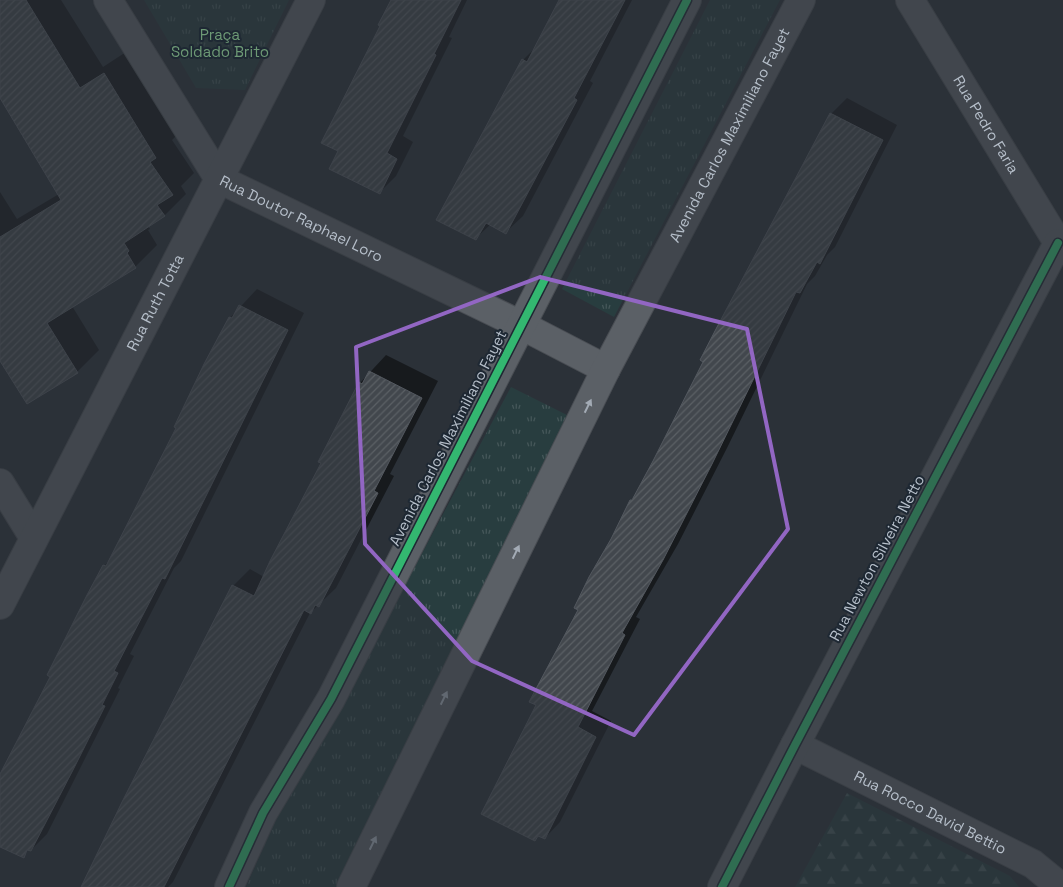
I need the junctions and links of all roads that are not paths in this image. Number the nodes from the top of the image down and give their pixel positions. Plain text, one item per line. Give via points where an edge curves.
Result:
1 (108, 0) edge
2 (311, 0) edge
3 (687, 0) edge
4 (801, 0) edge
5 (910, 0) edge
6 (219, 179) junction
7 (1061, 247) edge
8 (521, 325) junction
9 (606, 369) junction
10 (0, 483) edge
11 (34, 538) junction
12 (0, 605) edge
13 (795, 746) junction
14 (229, 887) edge
15 (351, 887) edge
16 (722, 887) edge
17 (1061, 887) edge

1 - 6 street, Rua Doutor Raphael Loro
2 - 6 street, Rua Ruth Totta
3 - 8 street, Avenida Carlos Maximiliano Fayet
4 - 9 street, Avenida Carlos Maximiliano Fayet
5 - 7 street, Rua Pedro Faria
6 - 8 street, Rua Doutor Raphael Loro
6 - 11 street, Rua Ruth Totta
7 - 13 street, Rua Newton Silveira Netto
8 - 9 street, Rua Doutor Raphael Loro
8 - 14 street, Avenida Carlos Maximiliano Fayet via 330,698 263,813
15 -> 9 street, Avenida Carlos Maximiliano Fayet
10 - 11 street
11 - 12 street, Rua Ruth Totta
13 - 16 street, Rua Newton Silveira Netto
13 - 17 street, Rua Rocco David Bettio via 1033,864

